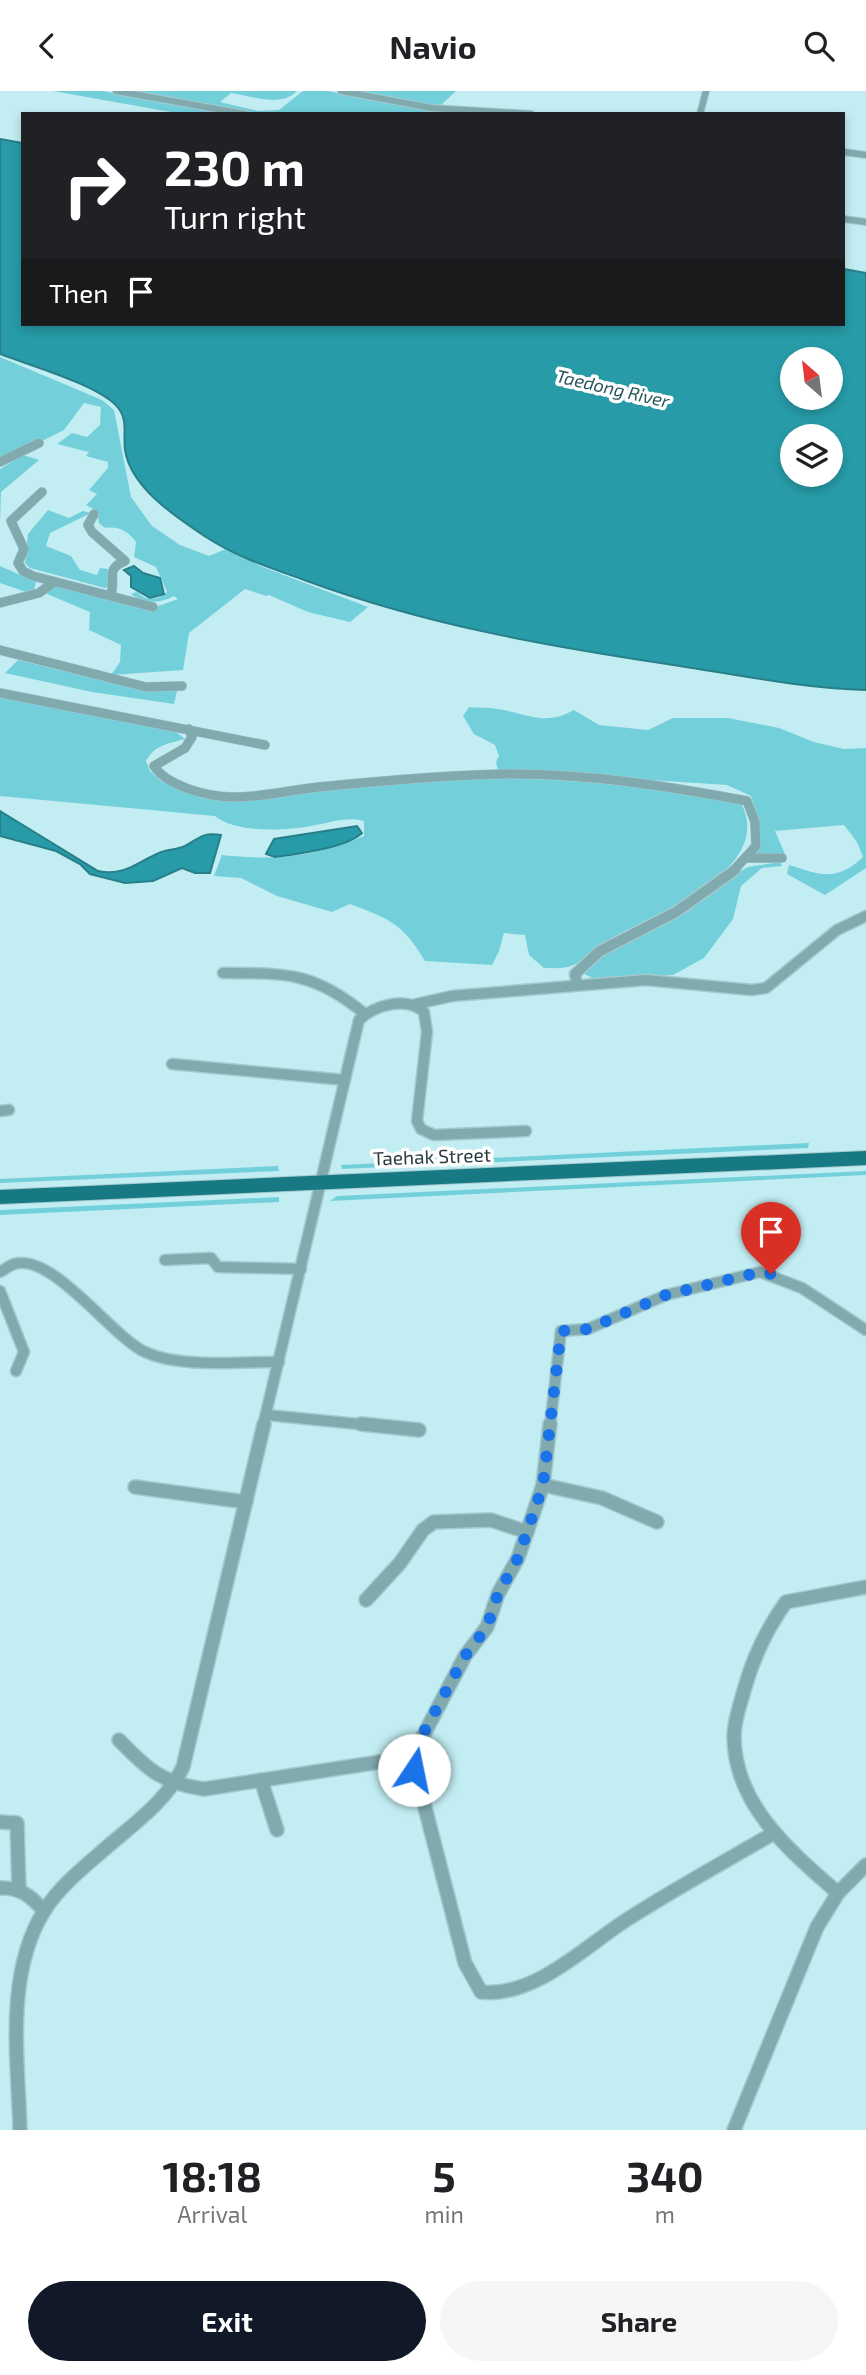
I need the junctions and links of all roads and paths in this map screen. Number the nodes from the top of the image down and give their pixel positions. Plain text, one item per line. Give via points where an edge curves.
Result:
1 (116, 91) edge
2 (341, 91) edge
3 (706, 91) edge
4 (234, 112) edge
5 (498, 112) edge
6 (701, 112) edge
7 (845, 152) edge
8 (866, 155) edge
9 (845, 219) edge
10 (866, 222) edge
11 (39, 443) dead end
12 (0, 462) edge
13 (42, 492) dead end
14 (94, 514) dead end
15 (54, 582) junction
16 (110, 596) junction
17 (0, 603) edge
18 (153, 607) dead end
19 (0, 650) edge
20 (182, 686) dead end
21 (0, 693) edge
22 (189, 730) junction
23 (265, 745) dead end
24 (745, 858) junction
25 (782, 858) dead end
26 (866, 916) edge
27 (223, 973) dead end
28 (577, 985) junction
29 (412, 1005) junction
30 (365, 1014) junction
31 (172, 1064) dead end
32 (345, 1080) junction
33 (526, 1131) dead end
34 (866, 1158) edge
35 (319, 1182) junction
36 (0, 1197) edge
37 (165, 1260) dead end
38 (301, 1269) junction
39 (0, 1272) edge
40 (0, 1291) edge
41 (866, 1330) edge
42 (279, 1361) junction
43 (16, 1371) dead end
44 (267, 1415) junction
45 (419, 1430) dead end
46 (543, 1485) junction
47 (135, 1487) dead end
48 (246, 1502) junction
49 (657, 1523) dead end
50 (527, 1532) junction
51 (866, 1587) edge
52 (366, 1600) dead end
53 (119, 1740) dead end
54 (412, 1757) junction
55 (261, 1780) junction
56 (174, 1786) junction
57 (0, 1822) edge
58 (277, 1830) dead end
59 (774, 1833) junction
60 (866, 1865) edge
61 (0, 1888) edge
62 (19, 1889) junction
63 (838, 1893) junction
64 (44, 1911) junction
65 (20, 2130) edge
66 (734, 2130) edge

1 - 4 street
2 - 5 street via 432,108
3 - 6 street
7 - 8 street
9 - 10 street
11 - 12 street
13 - 15 street via 10,524 24,548 20,567
14 - 16 street via 88,525 92,532 125,561 112,571
15 - 16 street
15 - 17 street via 39,593
16 - 18 street
19 - 20 street via 146,687
21 - 22 street
22 - 23 street
22 - 24 street via 189,745 158,761 155,772 206,794 256,796 317,787 505,774 658,785 747,801 755,822 756,846
24 - 25 street
24 - 28 street via 676,912 600,951 575,974
26 - 28 street via 837,930 766,988 646,980
27 - 30 street via 287,974 315,980
28 - 29 street via 452,996
29 - 30 street via 372,1009
29 - 33 street via 426,1018 417,1121 421,1129 434,1135
30 - 32 street via 359,1020
31 - 32 street
32 - 35 street
34 - 35 main road, Taehak Street
35 - 36 main road, Taehak Street
35 - 38 street
37 - 38 street via 211,1258 218,1267
38 - 42 street
39 - 42 street via 25,1264 56,1276 147,1353
40 - 43 street via 22,1343
41 - 46 street via 801,1290 760,1272 666,1295 588,1329 561,1331
42 - 44 street
44 - 45 street
44 - 48 street
46 - 49 street via 608,1500
46 - 50 street
47 - 48 street
48 - 56 street via 183,1767
50 - 52 street via 491,1520 434,1522
50 - 54 street via 487,1627 465,1656
51 - 59 street via 786,1602 753,1654 734,1739 747,1789
53 - 56 street via 156,1778
54 - 55 street
54 - 59 street via 465,1963 481,1991 506,1991 545,1975 630,1917
55 - 56 street via 204,1789
55 - 58 street
56 - 64 street
57 - 62 street via 17,1823
59 - 63 street
60 - 63 street
61 - 62 street
62 - 64 street
63 - 66 street via 817,1927
64 - 65 street via 20,1968

